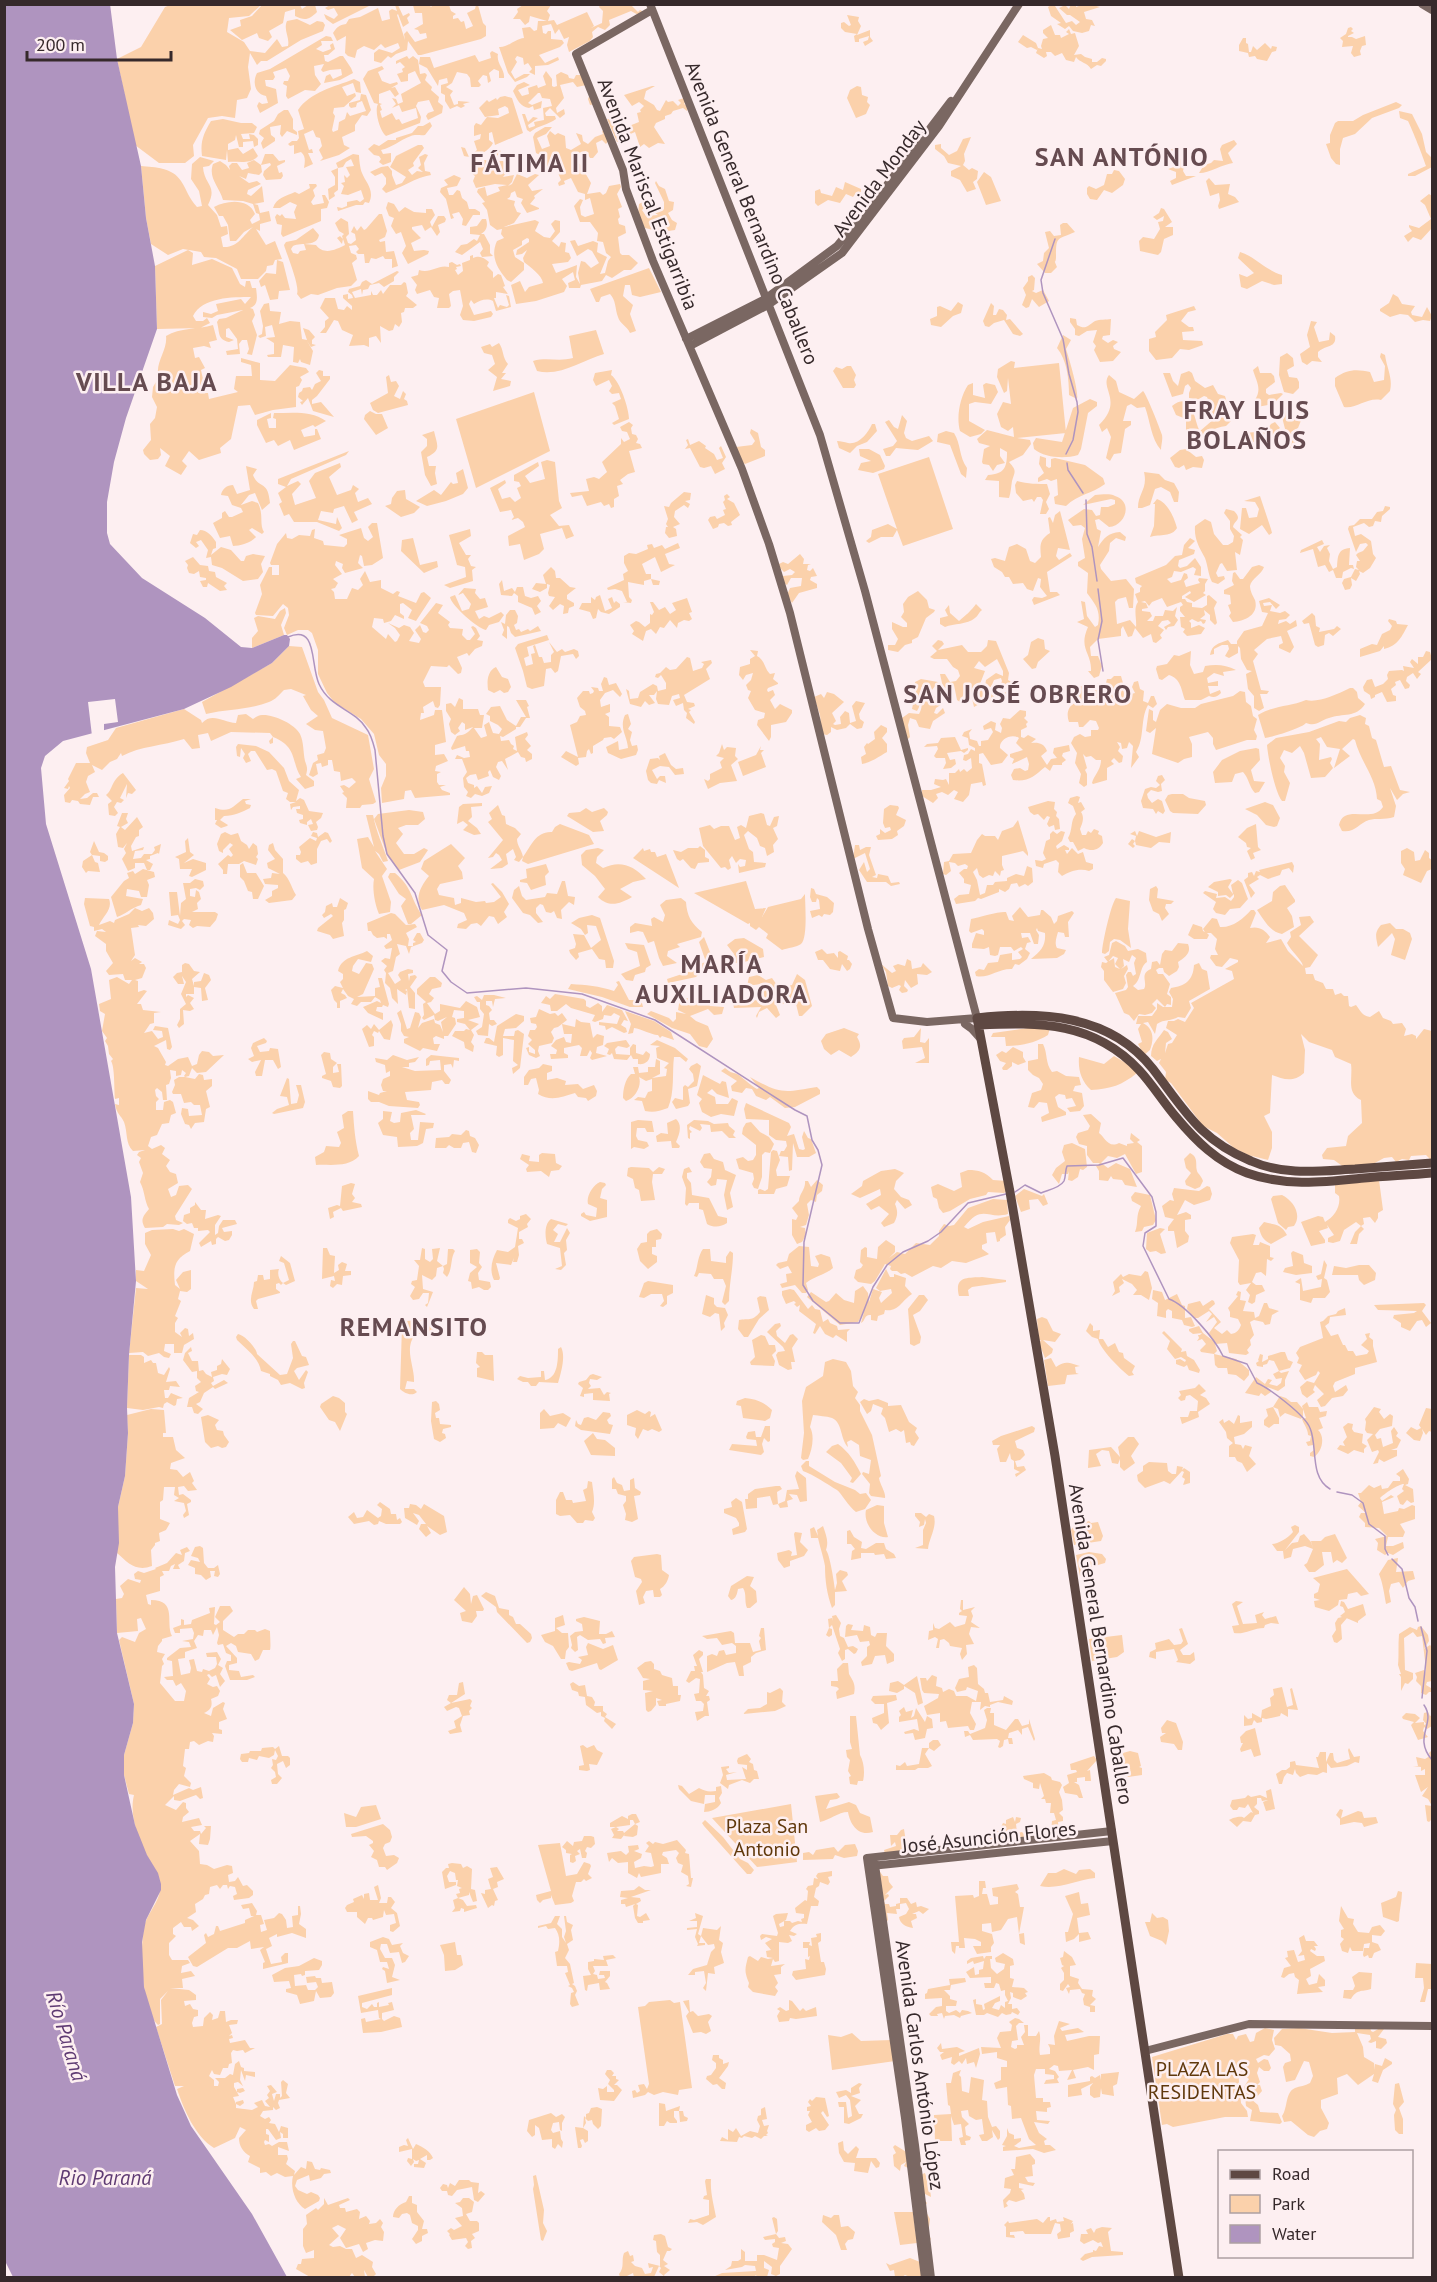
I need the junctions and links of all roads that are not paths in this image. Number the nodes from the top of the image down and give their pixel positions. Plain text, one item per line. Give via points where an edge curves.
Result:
1 (1019, 4) edge
2 (1422, 4) edge
3 (651, 7) edge
4 (1432, 10) edge
5 (766, 302) junction
6 (688, 343) junction
7 (974, 1005) junction
8 (992, 1016) junction
9 (1067, 1018) junction
10 (978, 1021) junction
11 (947, 1022) junction
12 (1041, 1023) junction
13 (965, 1024) junction
14 (1003, 1024) junction
15 (982, 1042) junction
16 (1424, 1169) edge
17 (1112, 1836) junction
18 (871, 1862) junction
19 (1432, 2026) edge
20 (1145, 2051) junction
21 (925, 2277) edge
22 (931, 2277) edge
23 (1179, 2277) edge

1 - 5 main road, Avenida Monday via 961,94 953,98 837,246
2 - 4 main road
3 - 5 main road, Avenida General Bernardino Caballero
3 - 6 main road, Avenida Mariscal Estigarribia via 576,54
5 - 6 main road, Avenida Monday
5 - 7 main road, Avenida General Bernardino Caballero via 820,435
6 - 11 main road, Avenida Mariscal Estigarribia via 770,544 893,1018
7 - 8 main road
7 - 10 main road, Avenida General Bernardino Caballero
8 - 9 main road
8 - 10 main road
9 - 12 main road
9 - 16 main road via 1103,1030 1131,1047 1206,1136 1252,1162 1296,1172
10 - 11 main road
10 - 13 main road
10 - 14 main road
10 - 15 main road, Avenida General Bernardino Caballero
11 - 13 main road
12 - 14 main road
12 - 16 main road via 1092,1037 1126,1058 1194,1139 1210,1153 1246,1172 1299,1183
13 - 15 main road
14 - 15 main road via 991,1030
15 - 17 main road, Avenida General Bernardino Caballero via 1055,1456
17 - 18 main road, José Asunción Flores
17 - 20 main road, Avenida General Bernardino Caballero
18 - 21 main road, Avenida Carlos António López
18 - 22 main road, Avenida Carlos António López via 915,2145
19 - 20 main road via 1249,2024
20 - 23 main road, Avenida General Bernardino Caballero

